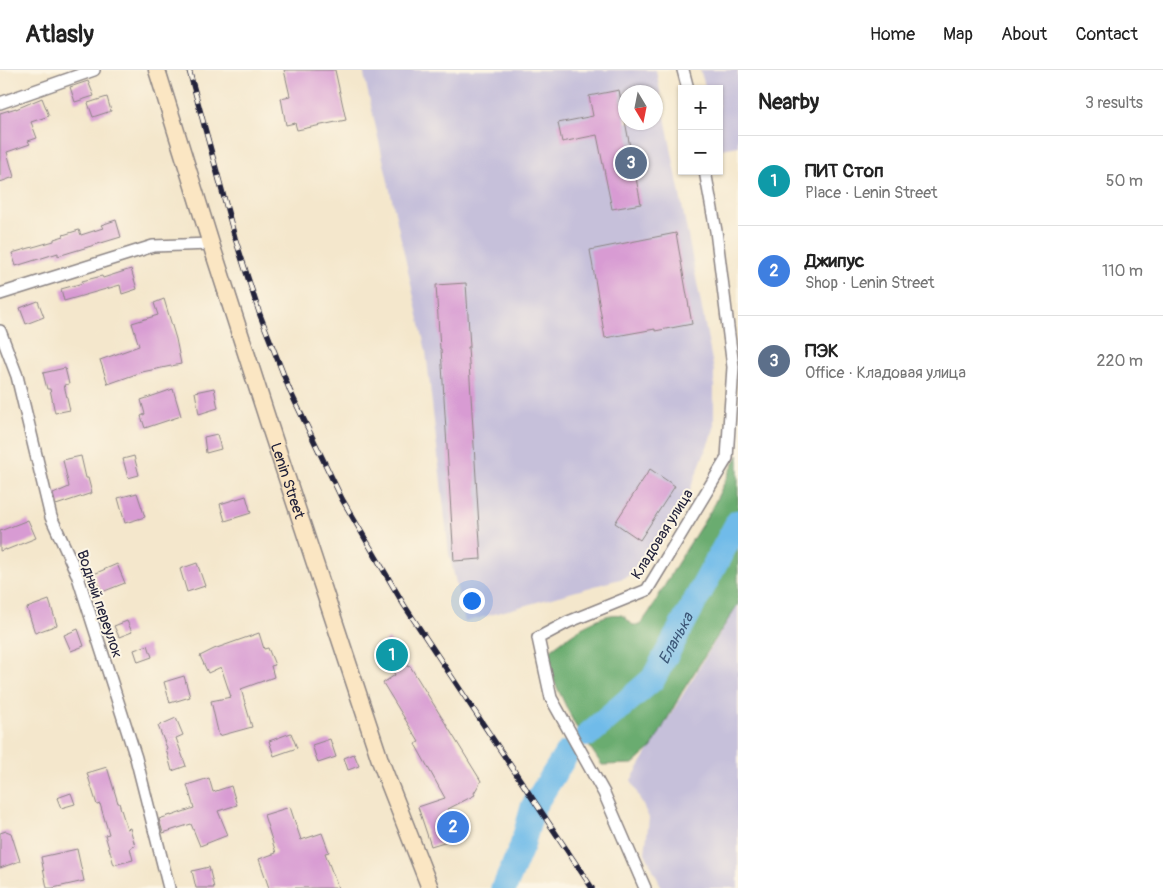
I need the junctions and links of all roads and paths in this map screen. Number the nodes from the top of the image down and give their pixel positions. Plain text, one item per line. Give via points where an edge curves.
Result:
1 (94, 70) edge
2 (157, 70) edge
3 (683, 70) edge
4 (687, 85) edge
5 (0, 103) edge
6 (706, 175) edge
7 (211, 244) junction
8 (0, 294) edge
9 (0, 331) edge
10 (169, 888) edge
11 (430, 888) edge
12 (645, 888) edge

1 - 5 street
2 - 7 main road, Lenin Street
3 - 4 street
6 - 12 street, Кладовая улица via 733,367 727,458 647,590 568,622 538,638 551,698 604,793
7 - 8 street via 153,246
7 - 11 main road, Lenin Street via 381,764
9 - 10 street, Водный переулок via 17,376 51,516 77,574 136,758

